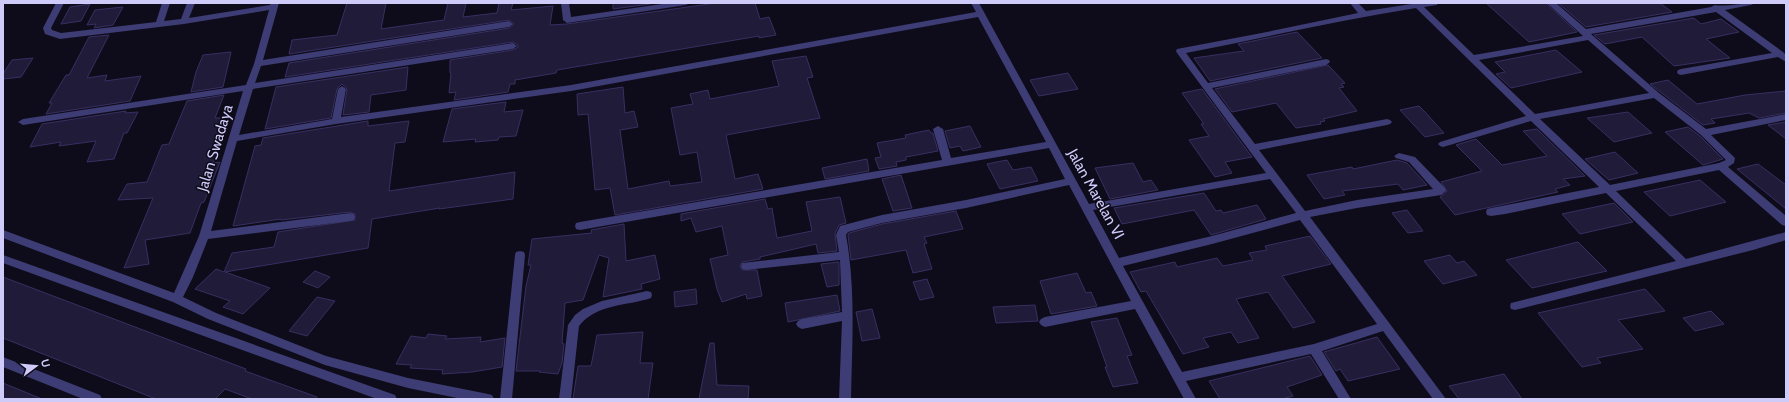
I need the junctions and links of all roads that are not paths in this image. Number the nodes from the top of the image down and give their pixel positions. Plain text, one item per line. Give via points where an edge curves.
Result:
1 (60, 3) edge
2 (166, 3) edge
3 (191, 3) edge
4 (565, 3) edge
5 (686, 3) edge
6 (975, 3) edge
7 (1354, 3) edge
8 (1434, 3) edge
9 (1551, 3) edge
10 (1751, 3) edge
11 (275, 5) edge
12 (1418, 6) junction
13 (1714, 6) edge
14 (981, 14) junction
15 (1364, 14) junction
16 (184, 21) junction
17 (159, 24) junction
18 (509, 24) dead end
19 (1588, 35) junction
20 (513, 46) dead end
21 (1783, 57) edge
22 (1473, 58) junction
23 (1326, 62) dead end
24 (258, 64) junction
25 (1681, 72) dead end
26 (1206, 86) junction
27 (249, 87) junction
28 (342, 89) dead end
29 (1656, 95) junction
30 (1533, 117) junction
31 (1786, 117) edge
32 (336, 121) junction
33 (23, 122) dead end
34 (1387, 122) dead end
35 (938, 130) dead end
36 (1704, 133) junction
37 (234, 139) junction
38 (1052, 144) junction
39 (1443, 144) dead end
40 (1253, 148) junction
41 (1399, 156) dead end
42 (947, 162) junction
43 (1721, 166) junction
44 (1273, 175) junction
45 (1072, 181) junction
46 (1607, 190) junction
47 (1086, 208) junction
48 (1491, 212) dead end
49 (1303, 215) junction
50 (350, 217) dead end
51 (1786, 222) edge
52 (580, 226) dead end
53 (3, 234) edge
54 (204, 236) junction
55 (1786, 236) edge
56 (520, 255) dead end
57 (844, 256) junction
58 (3, 259) edge
59 (1682, 262) junction
60 (1117, 263) junction
61 (746, 266) dead end
62 (647, 295) dead end
63 (177, 299) junction
64 (1139, 304) junction
65 (1515, 306) dead end
66 (847, 316) junction
67 (1045, 322) dead end
68 (802, 324) dead end
69 (1385, 326) junction
70 (1314, 349) junction
71 (3, 362) edge
72 (1178, 378) junction
73 (96, 399) edge
74 (391, 399) edge
75 (488, 399) edge
76 (506, 399) edge
77 (565, 399) edge
78 (845, 399) edge
79 (1190, 399) edge
80 (1345, 399) edge
81 (1440, 399) edge

1 - 17 street via 47,28 48,32 60,36
2 - 17 street
3 - 16 street
4 - 5 street via 567,20
6 - 14 street, Jalan Marelan VI
7 - 15 street
8 - 12 street
9 - 19 street
10 - 13 street
11 - 16 street
11 - 24 street, Jalan Swadaya
12 - 15 street
12 - 22 street
13 - 19 street
13 - 21 street
14 - 32 street via 571,88
14 - 38 street, Jalan Marelan VI
15 - 26 street via 1180,51
16 - 17 street
18 - 24 street
19 - 22 street
19 - 29 street
20 - 27 street
21 - 25 street
22 - 30 street
23 - 26 street
24 - 27 street, Jalan Swadaya
26 - 40 street
27 - 33 street
27 - 37 street, Jalan Swadaya
28 - 32 street
29 - 30 street
29 - 36 street
30 - 39 street
30 - 46 street
31 - 36 street
32 - 37 street
34 - 40 street
35 - 42 street
36 - 43 street via 1730,158 1730,163
37 - 54 street, Jalan Swadaya
38 - 42 street
38 - 45 street, Jalan Marelan VI
40 - 44 street
41 - 49 street via 1412,159 1440,191
42 - 52 street
43 - 46 street
43 - 51 street
44 - 47 street
44 - 49 street
45 - 47 street, Jalan Marelan VI
45 - 57 street via 854,225 844,229 841,235
46 - 48 street
46 - 59 street
47 - 60 street, Jalan Marelan VI
49 - 60 street
49 - 69 street
50 - 54 street
53 - 63 street
54 - 63 street, Jalan Swadaya
55 - 59 street
56 - 76 street
57 - 61 street
57 - 66 street
58 - 74 street
59 - 65 street
60 - 64 street, Jalan Marelan VI
62 - 77 street via 599,307 584,312 577,318
63 - 75 street via 212,316 325,360 408,383
64 - 67 street
64 - 72 street, Jalan Marelan VI
66 - 68 street
66 - 78 street
69 - 70 street
69 - 81 street
70 - 72 street
70 - 80 street
71 - 73 street
72 - 79 street, Jalan Marelan VI

